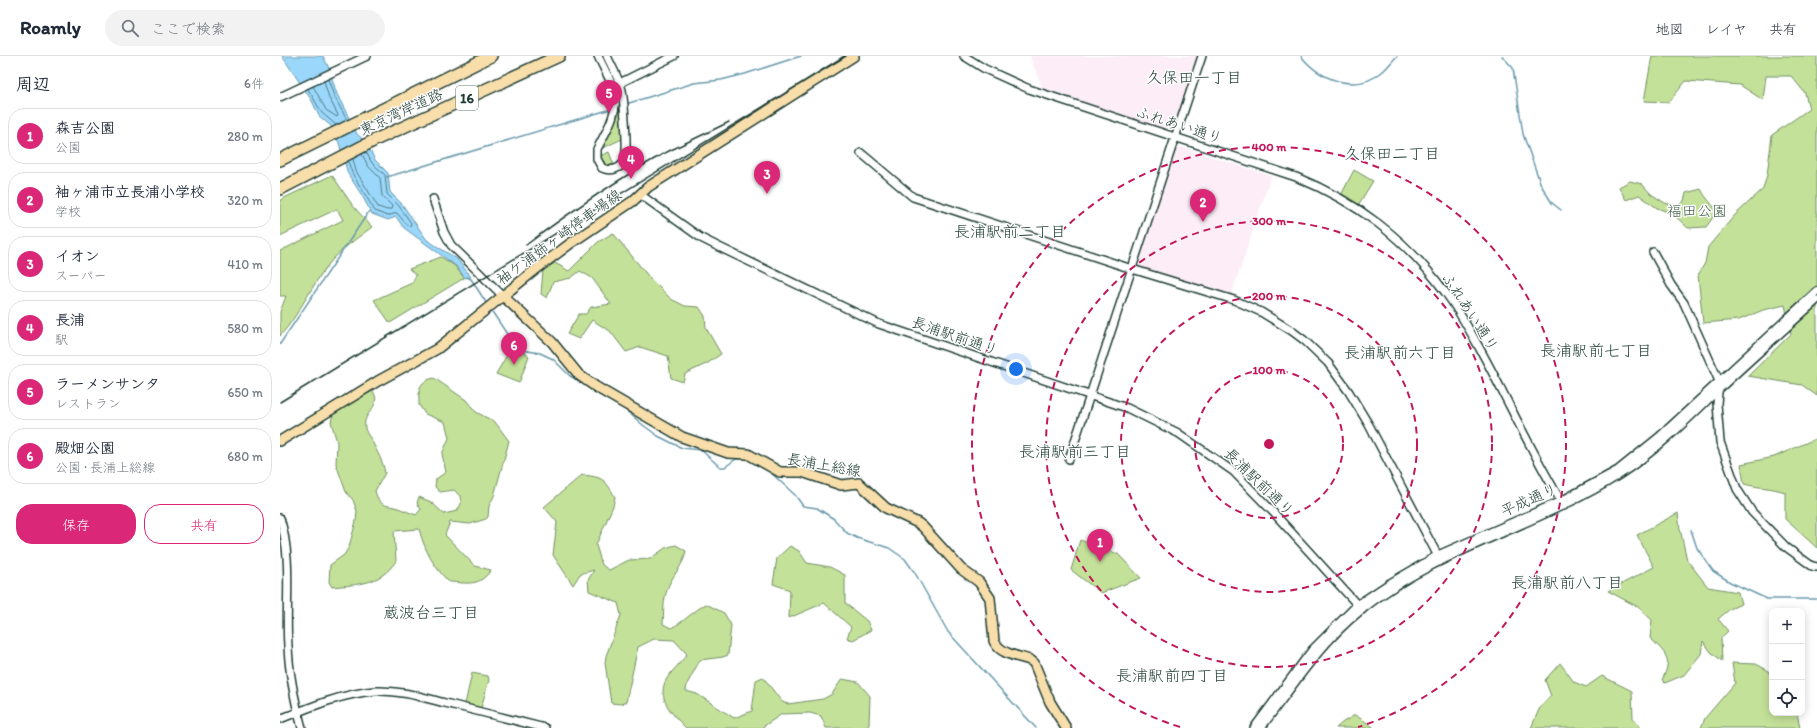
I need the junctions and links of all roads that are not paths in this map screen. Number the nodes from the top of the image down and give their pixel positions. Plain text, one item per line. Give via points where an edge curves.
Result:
1 (367, 56) edge
2 (491, 56) edge
3 (559, 56) edge
4 (598, 56) edge
5 (607, 56) edge
6 (674, 56) edge
7 (854, 56) edge
8 (964, 56) edge
9 (1202, 56) edge
10 (620, 84) junction
11 (612, 87) junction
12 (280, 97) edge
13 (1175, 137) junction
14 (861, 153) dead end
15 (280, 160) edge
16 (280, 189) edge
17 (641, 195) junction
18 (433, 199) dead end
19 (1653, 252) dead end
20 (1132, 269) junction
21 (1817, 291) edge
22 (502, 296) junction
23 (1817, 300) edge
24 (1719, 381) junction
25 (1718, 390) junction
26 (1090, 395) junction
27 (280, 441) edge
28 (1069, 459) dead end
29 (1562, 503) junction
30 (280, 518) edge
31 (1439, 558) junction
32 (1817, 567) edge
33 (1359, 607) junction
34 (298, 712) junction
35 (280, 719) edge
36 (302, 728) edge
37 (545, 728) edge
38 (1066, 728) edge
39 (1254, 728) edge
40 (1262, 728) edge

1 - 12 street
2 - 15 highway, 東京湾岸道路 / 16
3 - 16 highway, 東京湾岸道路 / 16 via 375,140
4 - 11 street
5 - 10 street
6 - 10 street
7 - 17 main road, 袖ケ浦姉ヶ崎停車場線 via 704,150 648,187
8 - 13 street, ふれあい通り via 985,69 1029,89
9 - 13 street
10 - 11 street
10 - 11 street via 624,112 625,158 616,169 606,170 602,168 596,155 613,116 615,100
13 - 20 street
13 - 29 street, ふれあい通り via 1289,174 1328,191 1357,207 1400,241 1437,281 1463,319
14 - 20 street via 913,197
17 - 22 main road, 袖ケ浦姉ヶ崎停車場線 via 571,243
17 - 26 street, 長浦駅前通り via 713,244 879,324
18 - 22 street via 451,245
19 - 24 street via 1684,303
20 - 26 street
20 - 31 street via 1245,305 1286,327 1313,349 1340,378 1370,425
21 - 24 street, 平成通り
22 - 27 main road, 袖ケ浦姉ヶ崎停車場線 via 437,349 378,381
22 - 38 main road, 長浦上総線 via 552,342 579,375 665,428 682,437 728,453 748,454 780,472 802,472 841,485 859,482 886,508 918,523 961,569 979,582 990,598 994,641 997,647 1034,663 1050,702
23 - 25 street, 平成通り
24 - 25 street
24 - 29 street, 平成通り via 1628,462
25 - 29 street, 平成通り via 1643,458 1593,491
25 - 32 street via 1720,442 1737,489 1752,512 1786,548
26 - 28 street
26 - 33 street, 長浦駅前通り via 1140,413 1178,433 1234,472
29 - 31 street, 平成通り
30 - 34 street via 287,547 288,646
31 - 33 street, 平成通り
33 - 39 street, 平成通り via 1312,650
33 - 40 street, 平成通り via 1317,654
34 - 35 street
34 - 36 street
34 - 37 street via 347,697 387,691 410,694

